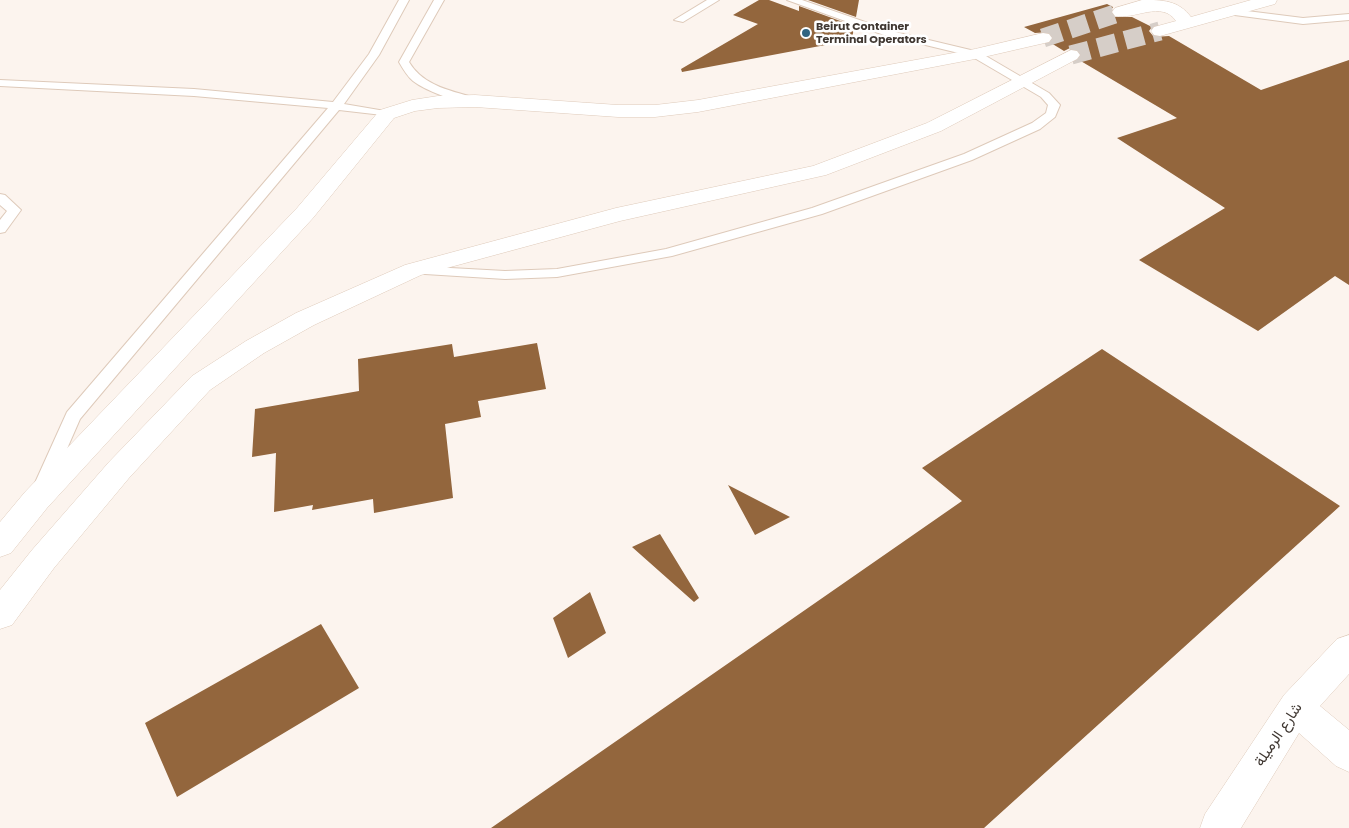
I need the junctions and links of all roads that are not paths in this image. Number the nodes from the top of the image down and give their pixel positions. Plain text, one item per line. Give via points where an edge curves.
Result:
1 (404, 0) edge
2 (439, 0) edge
3 (714, 0) edge
4 (792, 0) edge
5 (1270, 0) edge
6 (1157, 1) edge
7 (1121, 12) tunnel mouth
8 (1231, 12) junction
9 (1349, 17) edge
10 (679, 20) dead end
11 (1185, 23) junction
12 (1160, 31) tunnel mouth
13 (1043, 38) tunnel mouth
14 (975, 54) junction
15 (1072, 55) tunnel mouth
16 (1022, 81) junction
17 (0, 83) edge
18 (475, 101) junction
19 (337, 105) junction
20 (387, 114) junction
21 (0, 198) edge
22 (0, 229) edge
23 (413, 270) junction
24 (36, 500) junction
25 (0, 544) edge
26 (0, 615) edge
27 (1349, 650) edge
28 (1296, 707) junction
29 (1349, 754) edge
30 (1218, 828) edge

1 - 19 lane via 374,55
2 - 18 lane via 404,62 409,74 420,82
3 - 10 lane
4 - 14 lane via 904,38
5 - 8 street
6 - 7 street
6 - 11 street via 1177,11
8 - 9 lane via 1303,21
8 - 11 street
11 - 12 street
13 - 14 street
14 - 16 lane
14 - 18 street via 698,106 655,110 581,110
15 - 16 street
16 - 23 street via 934,127 818,171 616,215
16 - 23 lane via 1045,95 1054,106 1051,115 1036,126 959,160 817,211 667,253 600,267 505,275
17 - 19 lane via 253,97
18 - 20 street via 438,102
19 - 20 lane
19 - 24 lane via 73,416
20 - 24 street via 305,213
21 - 22 lane via 14,210
23 - 26 street via 305,320 201,382 119,470
24 - 25 street
27 - 28 street, شارع الرميلة
28 - 29 street
28 - 30 street, شارع الرميلة

